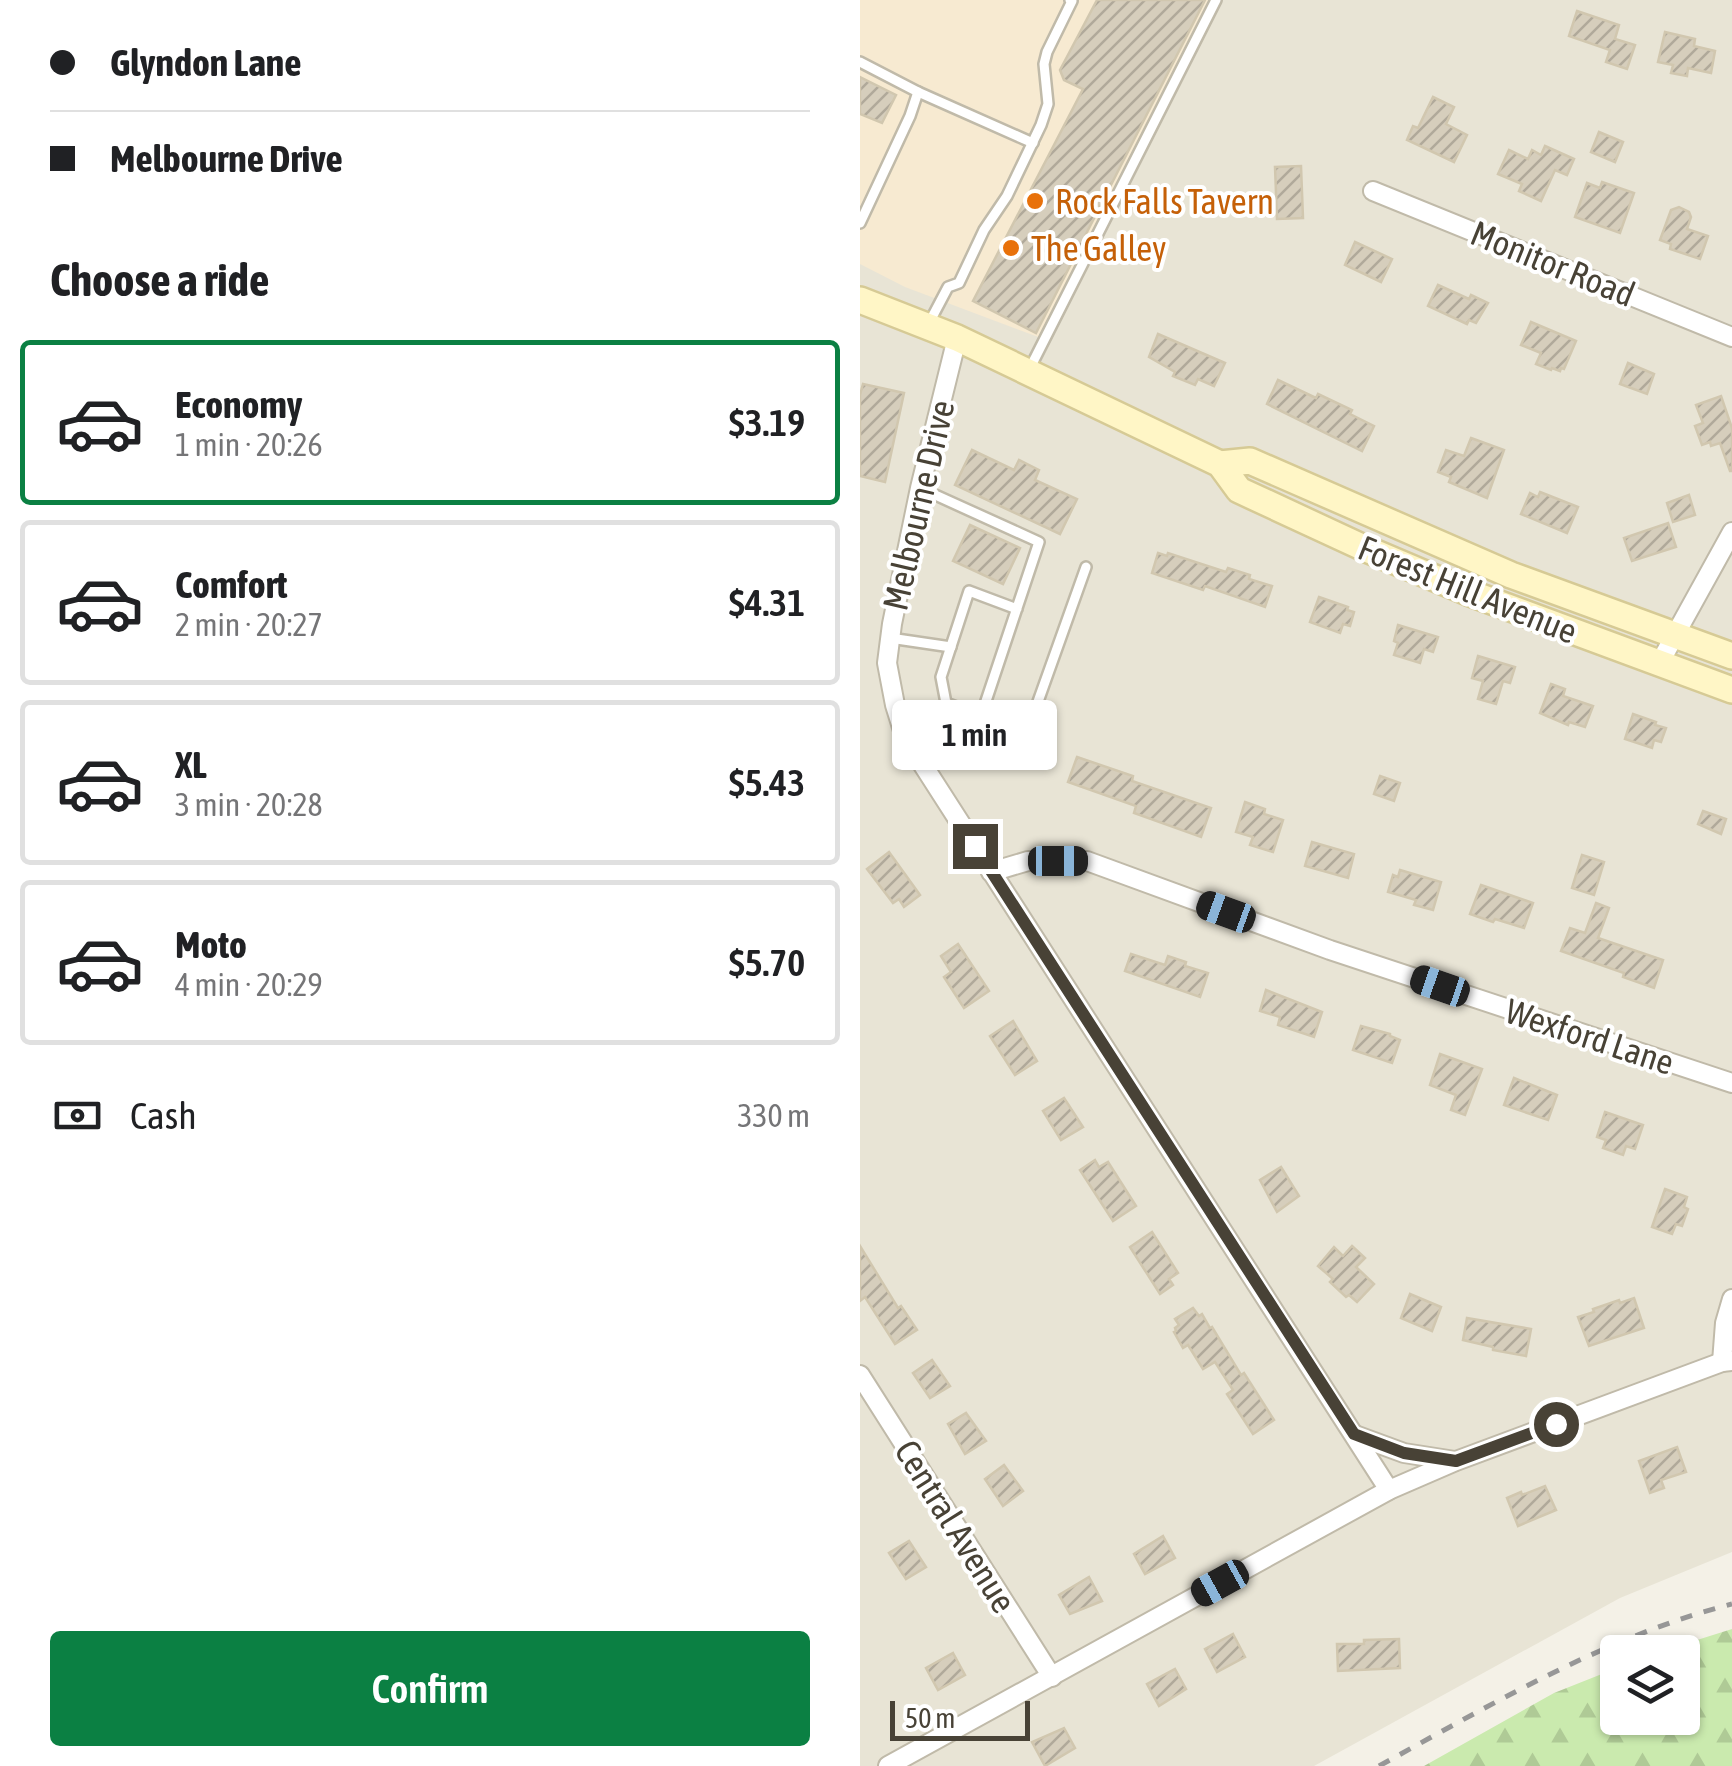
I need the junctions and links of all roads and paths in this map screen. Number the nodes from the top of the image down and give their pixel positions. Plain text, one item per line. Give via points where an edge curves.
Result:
1 (1070, 0) edge
2 (1216, 0) edge
3 (860, 62) edge
4 (918, 92) junction
5 (1032, 143) junction
6 (1373, 191) dead end
7 (860, 223) edge
8 (860, 300) edge
9 (928, 326) junction
10 (1732, 336) edge
11 (957, 338) junction
12 (1028, 372) junction
13 (1220, 464) junction
14 (920, 488) junction
15 (1732, 532) edge
16 (1086, 566) dead end
17 (1017, 609) junction
18 (1675, 635) junction
19 (890, 638) junction
20 (951, 646) junction
21 (1732, 656) edge
22 (1660, 664) junction
23 (1732, 690) edge
24 (981, 716) junction
25 (992, 872) junction
26 (1732, 1083) edge
27 (1732, 1299) edge
28 (1727, 1362) edge
29 (860, 1374) edge
30 (1354, 1434) junction
31 (1456, 1461) junction
32 (1389, 1490) junction
33 (1052, 1677) junction
34 (888, 1766) edge

1 - 5 lane via 1047,52 1048,104
2 - 12 lane
3 - 4 lane
4 - 5 lane
4 - 7 lane
5 - 9 lane via 959,283 948,287
6 - 10 street, Monitor Road
8 - 9 main road, Forest Hill Avenue
9 - 11 main road, Forest Hill Avenue
11 - 12 main road, Forest Hill Avenue
11 - 14 street, Melbourne Drive
12 - 13 main road, Forest Hill Avenue
13 - 18 main road, Forest Hill Avenue via 1250,461 1496,569
13 - 22 main road, Forest Hill Avenue via 1239,490 1364,548
14 - 17 lane via 1040,542
14 - 19 street, Melbourne Drive
15 - 18 street
16 - 24 lane via 1035,710 1017,726
17 - 20 lane via 969,591
17 - 24 lane
18 - 21 main road, Forest Hill Avenue
18 - 22 street
19 - 20 lane
19 - 25 street, Melbourne Drive via 887,663 905,738
20 - 24 lane via 940,677 946,703
22 - 23 main road, Forest Hill Avenue
25 - 26 street, Wexford Lane via 1028,861 1087,861 1330,950
25 - 30 street, Melbourne Drive
27 - 28 street
28 - 31 street
29 - 33 street, Central Avenue
30 - 31 street via 1404,1453
30 - 32 street, Melbourne Drive
31 - 32 street
32 - 33 street
33 - 34 street

